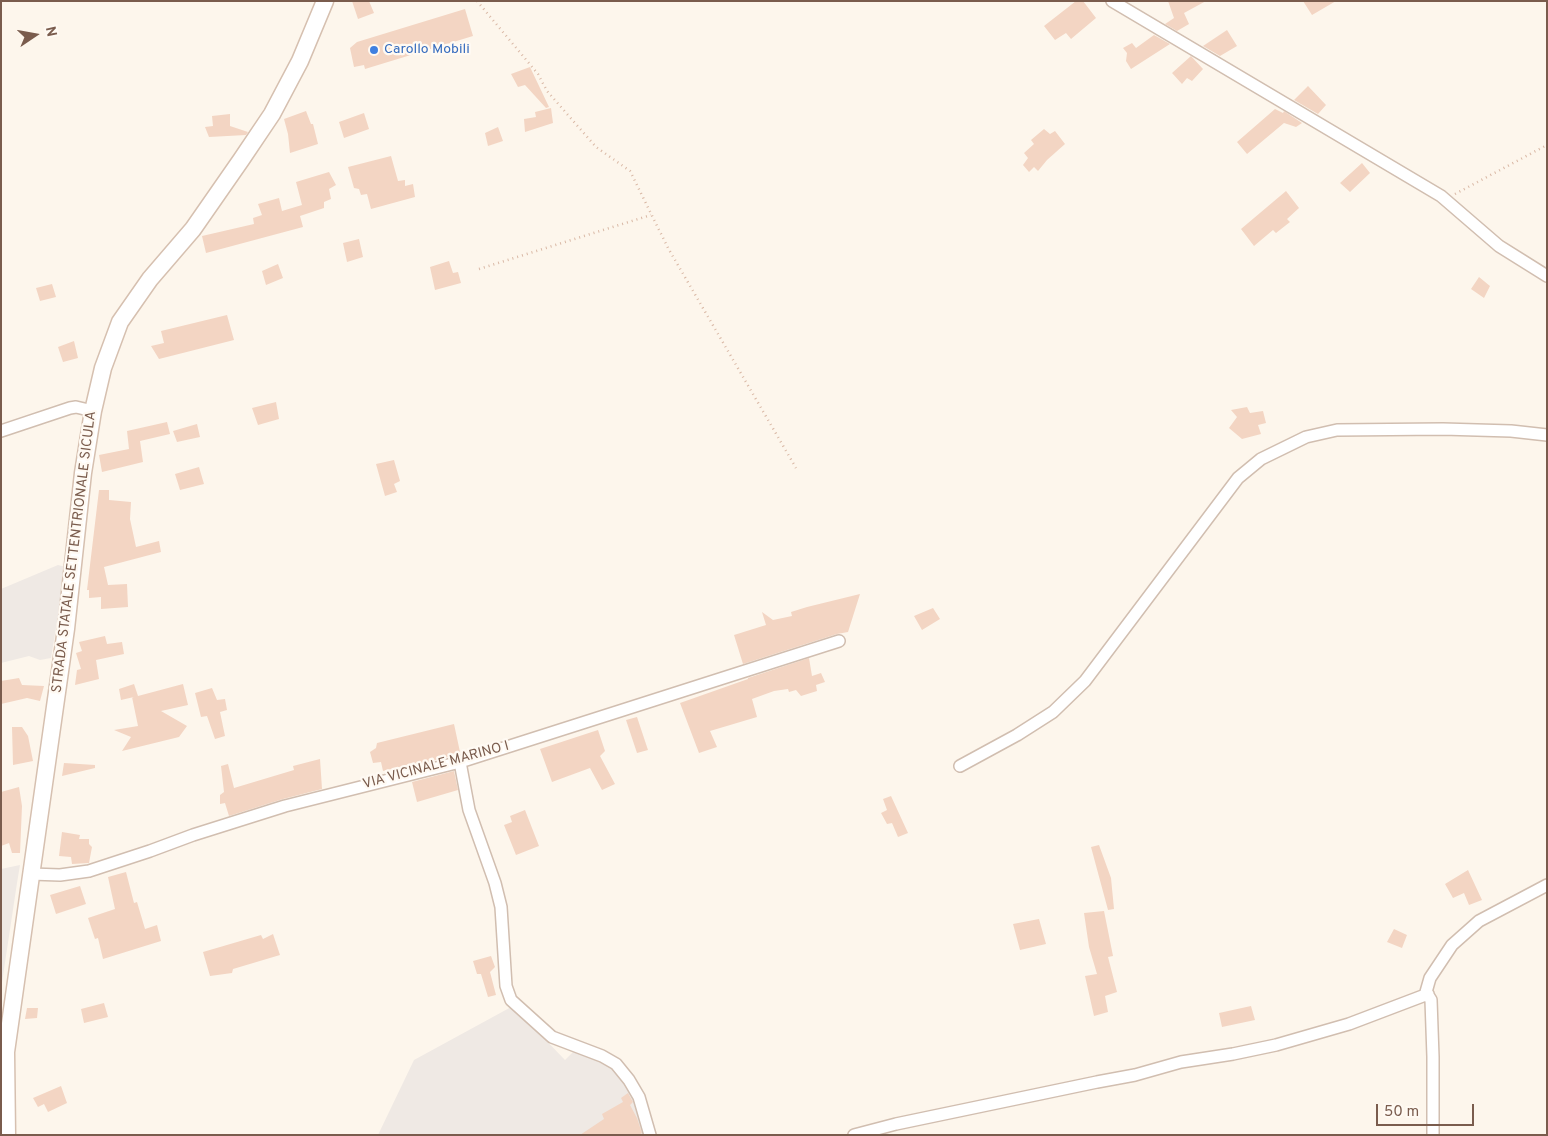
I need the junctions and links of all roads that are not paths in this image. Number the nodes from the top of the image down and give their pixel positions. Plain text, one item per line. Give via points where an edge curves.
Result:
1 (325, 1) edge
2 (1112, 1) edge
3 (1547, 276) edge
4 (93, 411) junction
5 (1, 431) edge
6 (1547, 435) edge
7 (839, 640) dead end
8 (460, 762) junction
9 (960, 766) dead end
10 (31, 874) junction
11 (1547, 885) edge
12 (1428, 994) junction
13 (4, 1052) edge
14 (7, 1135) edge
15 (650, 1135) edge
16 (854, 1135) edge
17 (1434, 1135) edge

1 - 4 main road, STRADA STATALE SETTENTRIONALE SICULA via 300,61 272,114 193,229 150,279 120,322 103,368
2 - 3 street via 1445,199 1499,246
4 - 5 street via 70,408
4 - 10 main road, STRADA STATALE SETTENTRIONALE SICULA
6 - 9 street via 1443,429 1337,430 1306,437 1261,459 1238,478 1085,682 1053,712
7 - 8 street, VIA VICINALE MARINO I
8 - 10 street, VIA VICINALE MARINO I via 285,806 89,870 60,875
8 - 15 street via 469,810 501,907 506,986 511,1000 552,1037 616,1064 639,1097
10 - 13 main road, STRADA STATALE SETTENTRIONALE SICULA
11 - 12 street via 1479,921 1452,945 1430,978
12 - 16 street via 1350,1024 1276,1045 1181,1062 1135,1075
12 - 17 street via 1431,1000
13 - 14 main road, STRADA STATALE SETTENTRIONALE SICULA

